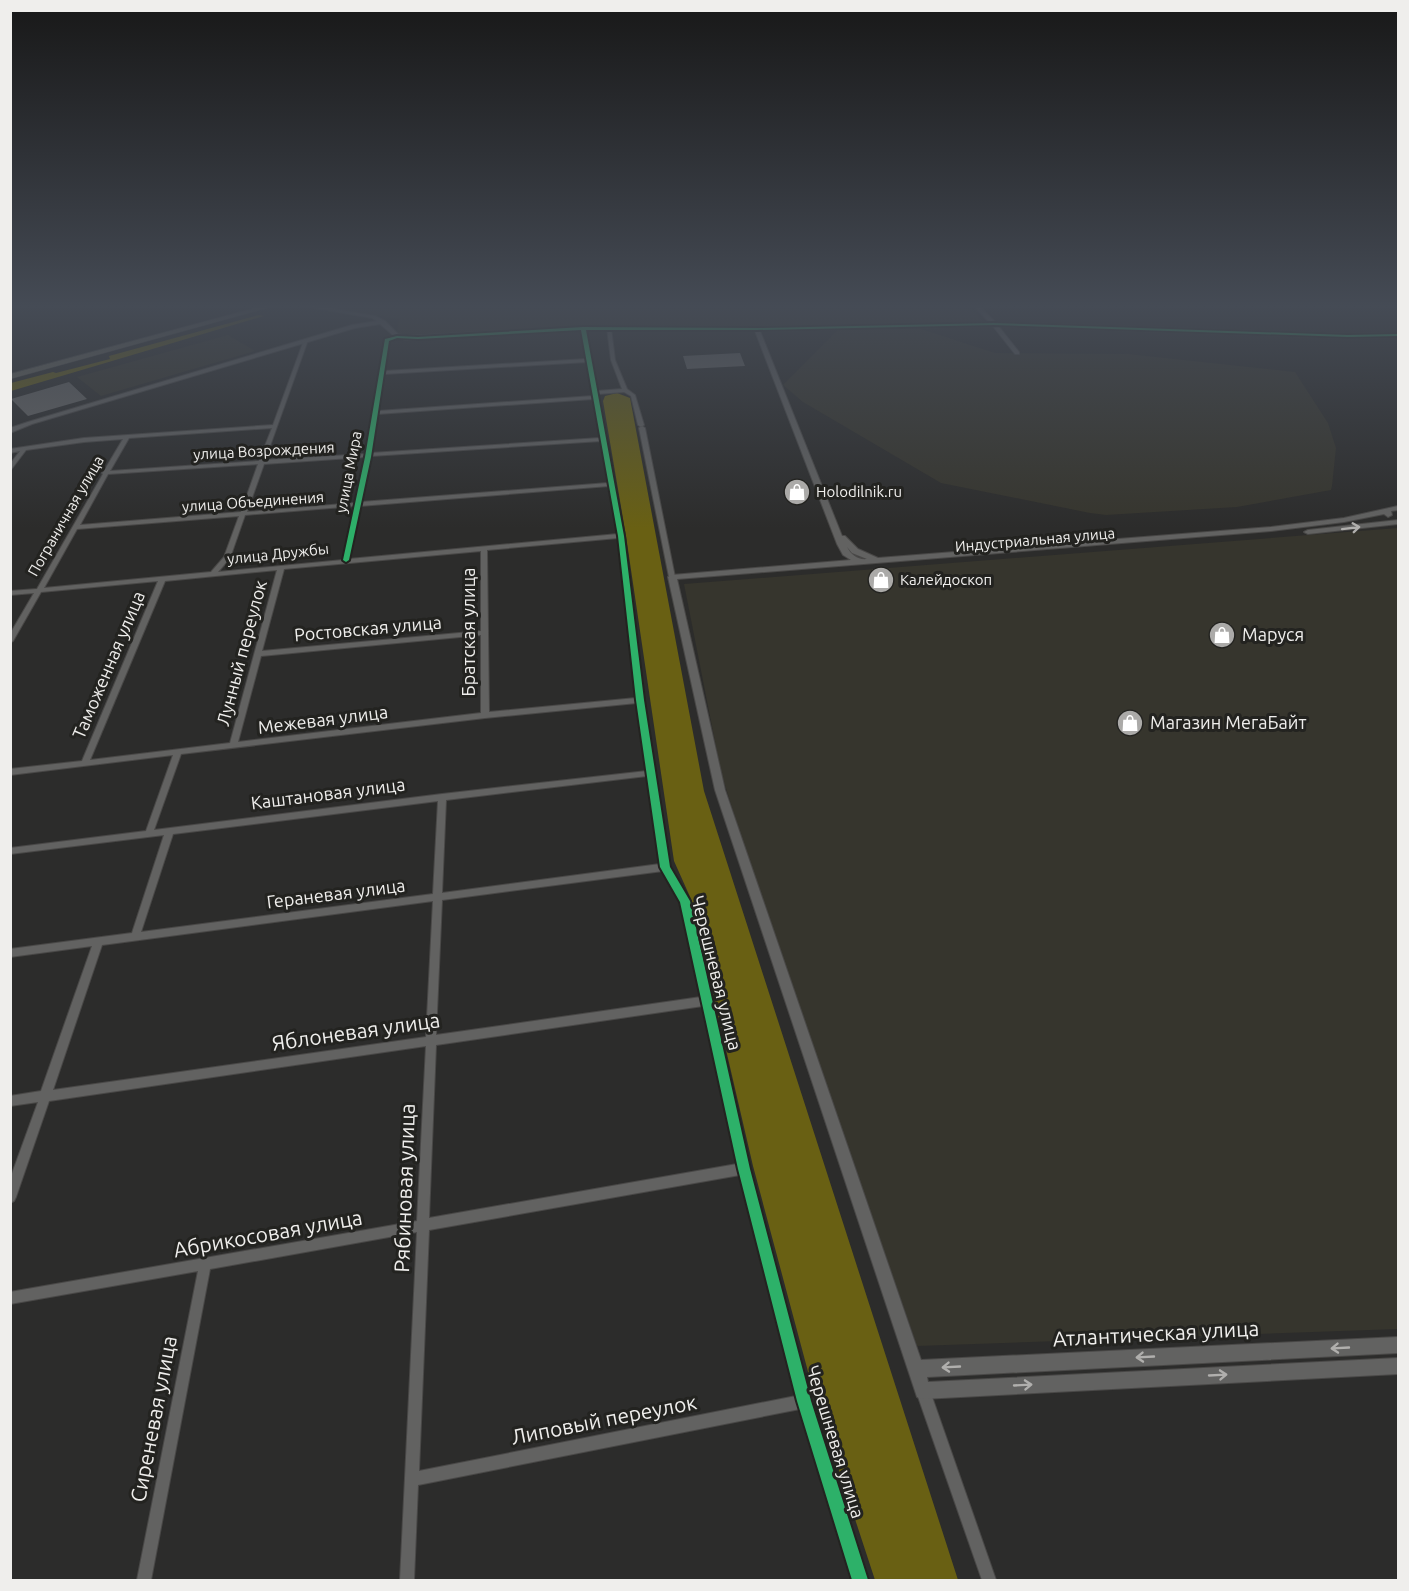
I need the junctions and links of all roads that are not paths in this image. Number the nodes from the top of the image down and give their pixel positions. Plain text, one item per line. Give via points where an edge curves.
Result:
1 (175, 379) edge
2 (291, 379) edge
3 (381, 379) edge
4 (593, 379) edge
5 (620, 379) edge
6 (776, 379) edge
7 (624, 390) junction
8 (595, 395) junction
9 (376, 413) junction
10 (274, 426) junction
11 (10, 431) edge
12 (127, 436) junction
13 (603, 439) junction
14 (25, 448) junction
15 (10, 451) edge
16 (368, 457) junction
17 (261, 464) junction
18 (10, 469) edge
19 (105, 474) junction
20 (611, 484) junction
21 (358, 505) junction
22 (1398, 507) edge
23 (1385, 512) junction
24 (242, 515) junction
25 (831, 520) junction
26 (1398, 521) edge
27 (76, 527) junction
28 (621, 536) junction
29 (1222, 536) junction
30 (484, 548) junction
31 (346, 560) junction
32 (858, 563) junction
33 (877, 564) junction
34 (280, 568) junction
35 (212, 575) junction
36 (162, 579) junction
37 (673, 580) junction
38 (39, 590) junction
39 (10, 593) edge
40 (483, 633) junction
41 (10, 640) edge
42 (256, 654) junction
43 (640, 700) junction
44 (485, 715) junction
45 (233, 746) junction
46 (178, 752) junction
47 (85, 762) junction
48 (10, 772) edge
49 (651, 773) junction
50 (442, 797) junction
51 (170, 831) junction
52 (149, 833) junction
53 (10, 850) edge
54 (665, 867) junction
55 (436, 898) junction
56 (135, 937) junction
57 (99, 941) junction
58 (10, 953) edge
59 (707, 1001) junction
60 (431, 1042) junction
61 (44, 1096) junction
62 (10, 1101) edge
63 (744, 1169) junction
64 (10, 1197) edge
65 (423, 1227) junction
66 (205, 1265) junction
67 (10, 1298) edge
68 (1398, 1345) edge
69 (1398, 1366) edge
70 (915, 1369) junction
71 (923, 1391) junction
72 (804, 1401) junction
73 (412, 1479) junction
74 (144, 1581) edge
75 (407, 1581) edge
76 (860, 1581) edge
77 (988, 1581) edge

1 - 11 street
2 - 10 street
3 - 9 street, улица Мира
4 - 8 street, Черешневая улица
5 - 7 street
6 - 25 street
7 - 8 street
7 - 37 street via 633,394
8 - 9 street
8 - 13 street, Черешневая улица
9 - 16 street, улица Мира
10 - 12 street
10 - 17 street
12 - 14 street
12 - 19 street, Пограничная улица
13 - 16 street, улица Возрождения
13 - 20 street, Черешневая улица
14 - 15 street
14 - 18 street
16 - 17 street, улица Возрождения
16 - 21 street, улица Мира
17 - 19 street, улица Возрождения
17 - 24 street
19 - 27 street, Пограничная улица
20 - 21 street, улица Объединения
20 - 28 street, Черешневая улица
21 - 24 street, улица Объединения
21 - 31 street, улица Мира
22 - 23 street, Индустриальная улица
23 - 26 street
23 - 29 street, Индустриальная улица
24 - 27 street, улица Объединения
24 - 35 street via 227,558
25 - 32 street via 846,553
25 - 33 street via 846,543
29 -> 26 street, Индустриальная улица via 1338,530
27 - 38 street, Пограничная улица
28 - 30 street, улица Дружбы
28 - 43 street, Черешневая улица
29 - 33 street, Индустриальная улица
30 - 31 street, улица Дружбы
30 - 40 street, Братская улица
31 - 34 street, улица Дружбы
32 - 33 street
32 - 37 street
33 - 37 street, Индустриальная улица
34 - 35 street, улица Дружбы
34 - 42 street, Лунный переулок
35 - 36 street, улица Дружбы
36 - 38 street, улица Дружбы
36 - 47 street, Таможенная улица
37 - 70 street via 720,790
38 - 39 street, улица Дружбы
38 - 41 street, Пограничная улица
40 - 42 street, Ростовская улица
40 - 44 street, Братская улица
42 - 45 street, Лунный переулок
43 - 44 street, Межевая улица
43 - 49 street, Черешневая улица
44 - 45 street, Межевая улица
45 - 46 street, Межевая улица
46 - 47 street, Межевая улица
46 - 52 street
47 - 48 street, Межевая улица
49 - 50 street, Каштановая улица
49 - 54 street, Черешневая улица
50 - 51 street, Каштановая улица
50 - 55 street, Рябиновая улица
51 - 52 street, Каштановая улица
51 - 56 street
52 - 53 street, Каштановая улица
54 - 55 street, Гераневая улица
54 - 59 street, Черешневая улица via 685,901
55 - 56 street, Гераневая улица
55 - 60 street, Рябиновая улица
56 - 57 street, Гераневая улица
57 - 58 street, Гераневая улица
57 - 61 street
59 - 60 street, Яблоневая улица
59 - 63 street, Черешневая улица
60 - 61 street, Яблоневая улица
60 - 65 street, Рябиновая улица
61 - 62 street, Яблоневая улица
61 - 64 street
63 - 65 street, Абрикосовая улица
63 - 72 street, Черешневая улица
65 - 66 street, Абрикосовая улица
65 - 73 street, Рябиновая улица
66 - 67 street, Абрикосовая улица
66 - 74 street, Сиреневая улица
68 -> 70 street, Атлантическая улица
71 -> 69 street
70 - 71 street
71 - 77 street
72 - 73 street, Липовый переулок
72 - 76 street, Черешневая улица
73 - 75 street, Рябиновая улица

